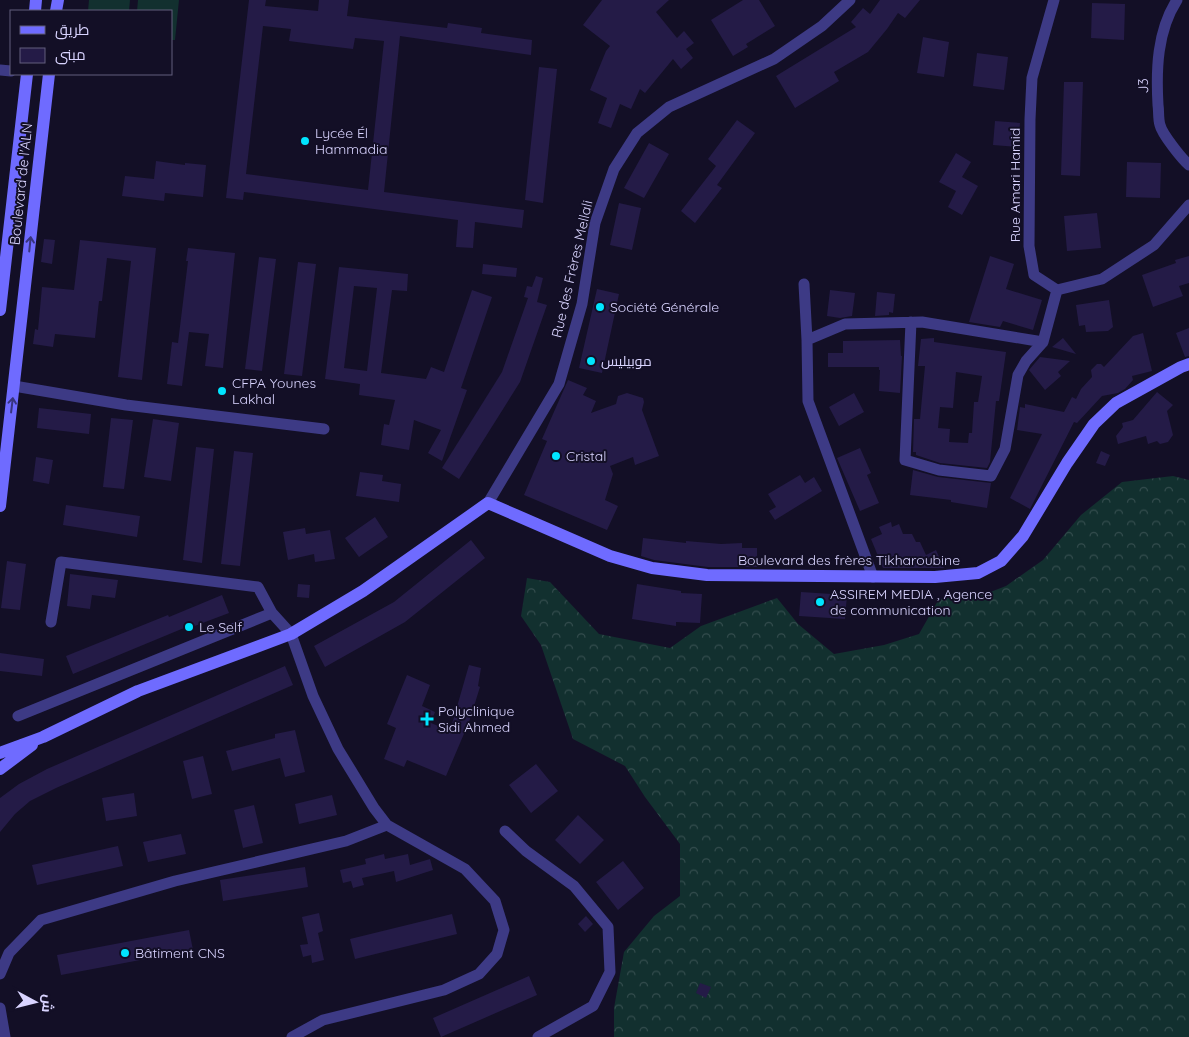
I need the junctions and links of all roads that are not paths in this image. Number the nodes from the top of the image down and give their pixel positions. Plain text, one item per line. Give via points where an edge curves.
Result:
1 (850, 0) edge
2 (1054, 0) edge
3 (1177, 0) edge
4 (27, 75) edge
5 (49, 75) edge
6 (1189, 165) edge
7 (1189, 205) edge
8 (804, 284) dead end
9 (1057, 290) junction
10 (0, 310) edge
11 (911, 322) junction
12 (807, 340) junction
13 (1043, 342) junction
14 (1189, 364) edge
15 (14, 386) junction
16 (324, 429) dead end
17 (488, 503) junction
18 (0, 506) edge
19 (873, 577) junction
20 (272, 613) junction
21 (51, 622) dead end
22 (291, 634) junction
23 (18, 716) dead end
24 (43, 737) junction
25 (0, 744) edge
26 (0, 753) edge
27 (0, 770) edge
28 (387, 825) junction
29 (505, 832) dead end
30 (0, 974) edge
31 (0, 1008) edge
32 (5, 1037) edge
33 (292, 1037) edge
34 (538, 1037) edge

1 - 17 street, Rue des Frères Mellali via 822,26 774,59 669,107 637,133 614,169 595,223 582,304 559,384
2 - 9 street, Rue Amari Hamid via 1032,78 1029,246 1034,275
3 - 6 street, J3 via 1162,34 1156,78 1160,125
4 - 10 street, Boulevard de l'ALN
15 -> 5 street, Boulevard de l'ALN
7 - 9 street via 1154,245 1102,279
8 - 12 street
9 - 13 street
11 - 12 street via 845,324
11 - 13 street
11 - 13 street via 905,460 939,470 991,476 1005,449 1018,375
12 - 19 street via 808,401
14 - 19 street, Boulevard des frères Tikharoubine via 1116,403 1094,424 1023,536 1002,561 978,573
15 - 16 street via 126,405
18 -> 15 street, Boulevard de l'ALN
17 - 19 street, Boulevard des frères Tikharoubine via 610,556 652,568 707,575
17 - 22 street via 363,591
20 - 21 street via 258,587 61,562
20 - 22 street
20 - 23 street
22 - 24 street via 138,691
22 - 28 street via 313,696 338,749
24 - 25 street
24 - 26 street
24 - 27 street
28 - 30 street via 346,842 175,881 41,920 9,952
28 - 33 street via 466,869 495,901 504,930 497,954 479,974 444,990 323,1020
29 - 34 street via 574,886 608,927 610,972 593,1006
31 - 32 street

